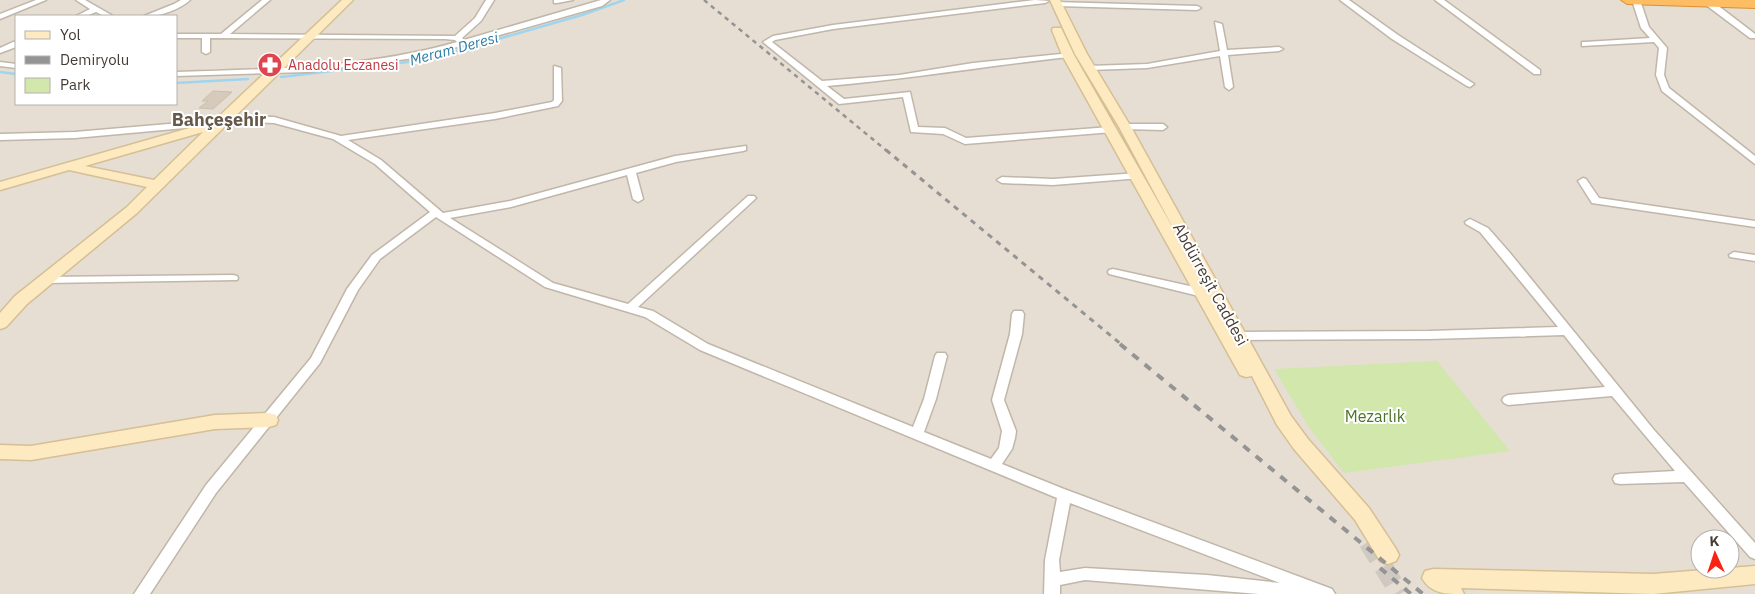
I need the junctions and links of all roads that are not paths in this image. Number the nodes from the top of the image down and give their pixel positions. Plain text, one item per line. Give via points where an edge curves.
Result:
1 (42, 0) edge
2 (80, 0) edge
3 (186, 0) edge
4 (266, 0) edge
5 (350, 0) edge
6 (490, 0) edge
7 (569, 0) edge
8 (606, 0) edge
9 (1344, 0) edge
10 (1439, 0) edge
11 (1628, 0) edge
12 (1636, 0) edge
13 (557, 1) edge
14 (1051, 1) edge
15 (1709, 2) junction
16 (1752, 5) edge
17 (1197, 8) dead end
18 (96, 9) junction
19 (82, 15) edge
20 (106, 15) edge
21 (151, 15) edge
22 (0, 17) edge
23 (1218, 24) dead end
24 (178, 36) edge
25 (206, 36) junction
26 (223, 36) junction
27 (311, 36) junction
28 (1753, 36) dead end
29 (1656, 40) junction
30 (461, 41) junction
31 (15, 44) edge
32 (1586, 44) dead end
33 (1279, 49) dead end
34 (0, 51) edge
35 (206, 52) dead end
36 (1224, 53) junction
37 (1068, 55) junction
38 (0, 64) edge
39 (15, 66) edge
40 (557, 68) dead end
41 (1088, 68) junction
42 (274, 72) junction
43 (1537, 72) dead end
44 (178, 74) edge
45 (820, 84) junction
46 (1470, 84) dead end
47 (1229, 87) dead end
48 (223, 120) junction
49 (1163, 127) dead end
50 (1118, 129) junction
51 (0, 137) edge
52 (340, 139) junction
53 (743, 148) dead end
54 (1755, 161) edge
55 (67, 166) junction
56 (631, 170) junction
57 (1138, 176) junction
58 (1002, 180) dead end
59 (1583, 181) dead end
60 (157, 185) junction
61 (0, 186) edge
62 (751, 198) dead end
63 (638, 199) dead end
64 (438, 214) junction
65 (1470, 222) dead end
66 (1755, 224) edge
67 (1734, 255) dead end
68 (1755, 258) edge
69 (1113, 272) dead end
70 (233, 278) dead end
71 (45, 280) junction
72 (1203, 293) junction
73 (630, 308) junction
74 (1018, 314) dead end
75 (0, 323) edge
76 (1567, 331) junction
77 (1240, 336) junction
78 (941, 356) dead end
79 (1615, 392) junction
80 (1508, 400) dead end
81 (269, 420) junction
82 (917, 433) junction
83 (0, 452) edge
84 (994, 466) junction
85 (1688, 476) junction
86 (1620, 479) dead end
87 (1065, 495) junction
88 (1367, 540) tunnel mouth
89 (1755, 553) edge
90 (1388, 555) dead end
91 (1755, 575) edge
92 (1052, 587) edge
93 (142, 594) edge
94 (1320, 594) edge
95 (1328, 594) edge
96 (1453, 594) edge

1 - 22 street
2 - 18 street
3 - 21 street
4 - 26 street
5 - 27 main road
6 - 30 street
7 - 13 street
8 - 30 street
9 - 46 street
10 - 43 street
11 - 12 highway
12 - 15 highway
12 - 29 street via 1645,28
14 - 17 street
14 - 37 main road, Abdürreşit Caddesi
14 - 41 main road, Abdürreşit Caddesi
14 - 45 street via 842,26 767,42
15 - 16 highway
15 - 28 street
18 - 19 street
18 - 20 street
23 - 36 street
24 - 25 street
25 - 26 street
25 - 35 street
26 - 27 street
27 - 30 street
27 - 42 main road
29 - 32 street
29 - 54 street via 1663,48 1660,75 1666,89
30 - 42 street via 422,55
31 - 34 street
33 - 36 street
36 - 41 street via 1147,66
36 - 47 street
37 - 45 street
37 - 50 main road, Abdürreşit Caddesi
38 - 39 street
40 - 52 street via 558,101 555,104
41 - 50 main road, Abdürreşit Caddesi
42 - 44 street
42 - 48 main road
45 - 50 street via 842,102 907,94 914,130 945,131 965,140
48 - 51 street via 75,135
48 - 52 street via 274,120
48 - 55 main road
48 - 60 main road
49 - 50 street
50 - 57 main road, Abdürreşit Caddesi
50 - 77 main road, Abdürreşit Caddesi
52 - 64 street via 378,162
53 - 56 street via 702,153
55 - 60 main road
55 - 61 main road
56 - 63 street
56 - 64 street via 511,204
57 - 58 street via 1053,182
57 - 72 main road, Abdürreşit Caddesi
59 - 66 street via 1596,201
60 - 71 main road via 132,210
62 - 73 street
64 - 73 street via 550,285
64 - 81 street via 376,257 352,289 316,360
65 - 76 street via 1490,236
67 - 68 street
69 - 72 street
70 - 71 street
71 - 75 main road
72 - 88 main road, Abdürreşit Caddesi via 1273,420 1346,507
73 - 82 street via 649,314 704,347
74 - 84 street via 1016,334 998,400 1009,431 1008,438
76 - 77 street
76 - 79 street
77 - 90 main road, Abdürreşit Caddesi via 1284,420 1362,514
78 - 82 street
79 - 80 street
79 - 85 street
81 - 83 main road via 214,422 31,453
81 - 93 street via 211,489
82 - 84 street
84 - 87 street
85 - 86 street
85 - 89 street
87 - 92 street via 1052,560
87 - 95 street
91 - 96 main road via 1653,584 1433,578
92 - 94 street via 1085,574

